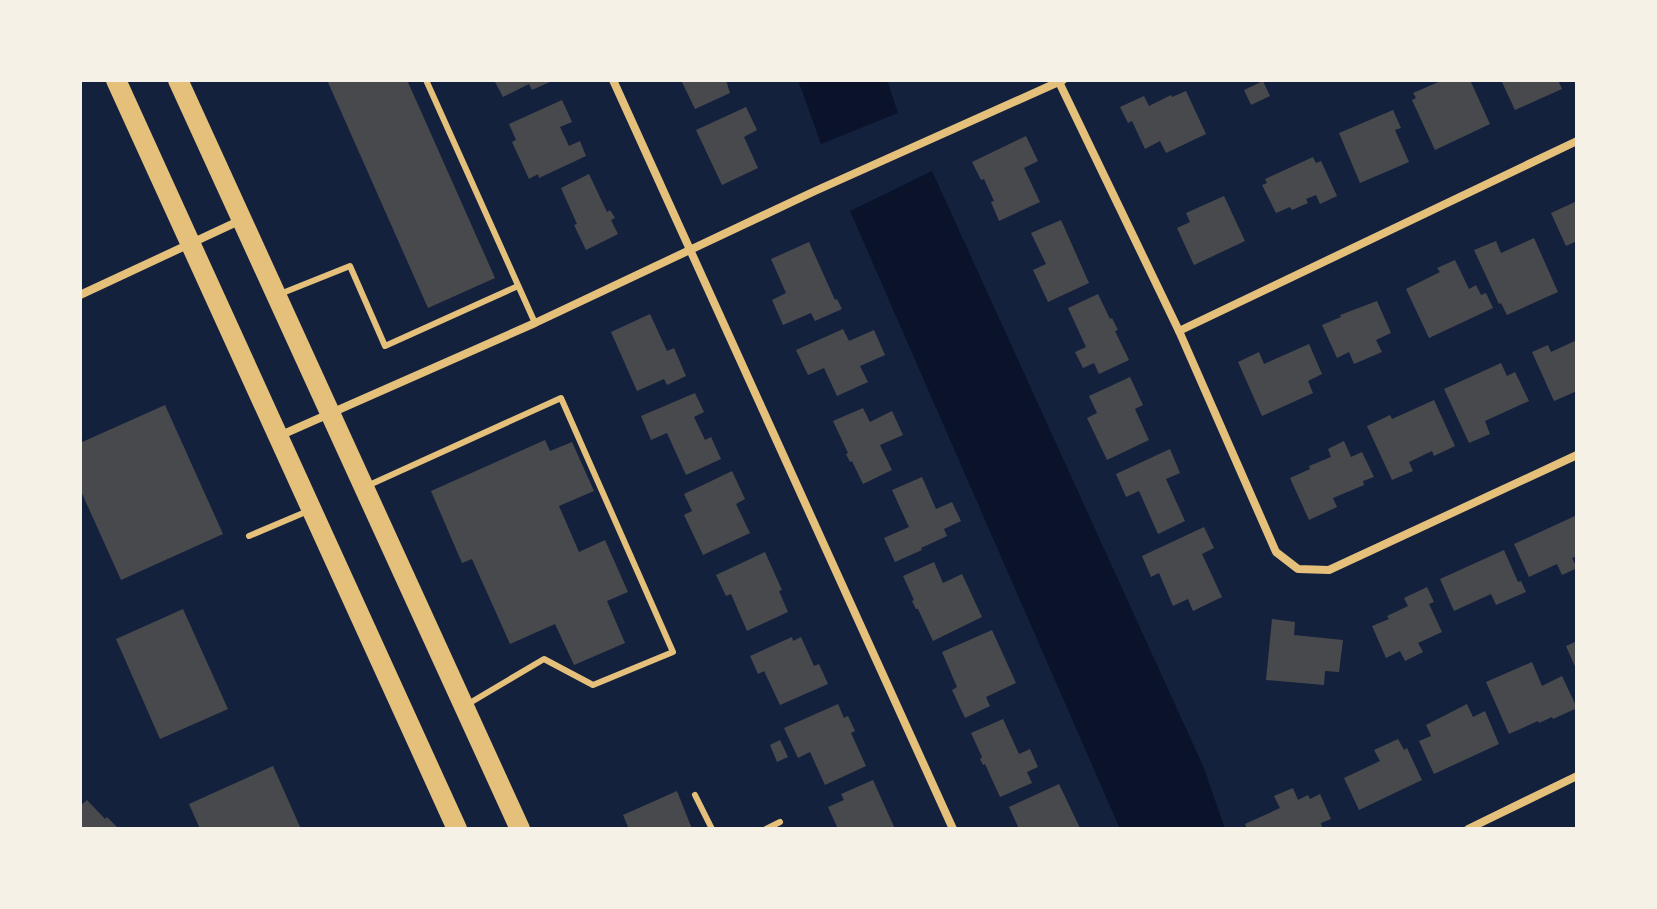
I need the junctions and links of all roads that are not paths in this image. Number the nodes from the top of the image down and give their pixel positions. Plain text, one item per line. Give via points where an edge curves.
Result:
1 (116, 80) edge
2 (178, 80) edge
3 (426, 80) edge
4 (613, 80) edge
5 (1061, 81) edge
6 (1577, 141) edge
7 (241, 220) junction
8 (190, 242) junction
9 (690, 250) junction
10 (518, 286) junction
11 (80, 295) edge
12 (276, 295) junction
13 (535, 323) junction
14 (1179, 331) junction
15 (330, 413) junction
16 (279, 437) junction
17 (1577, 455) edge
18 (364, 487) junction
19 (311, 509) junction
20 (249, 536) dead end
21 (464, 707) junction
22 (1577, 776) edge
23 (695, 795) dead end
24 (780, 822) dead end
25 (457, 829) edge
26 (520, 829) edge
27 (712, 829) edge
28 (766, 829) edge
29 (953, 829) edge
30 (1468, 829) edge

1 - 8 main road
2 - 7 main road
3 - 10 lane
4 - 9 street
5 - 9 street
5 - 14 street
6 - 14 street
7 - 8 street
7 - 12 main road
8 - 11 street
8 - 16 main road
9 - 13 street
9 - 29 street
10 - 12 lane via 385,346 350,266
10 - 13 lane
12 - 15 main road
13 - 15 street
14 - 17 street via 1276,552 1298,569 1329,570
15 - 16 street
15 - 18 main road
16 - 19 main road
18 - 21 main road
18 - 21 lane via 561,398 673,652 593,685 544,659
19 - 20 lane
19 - 25 main road
21 - 26 main road
22 - 30 street
23 - 27 lane
24 - 28 lane

